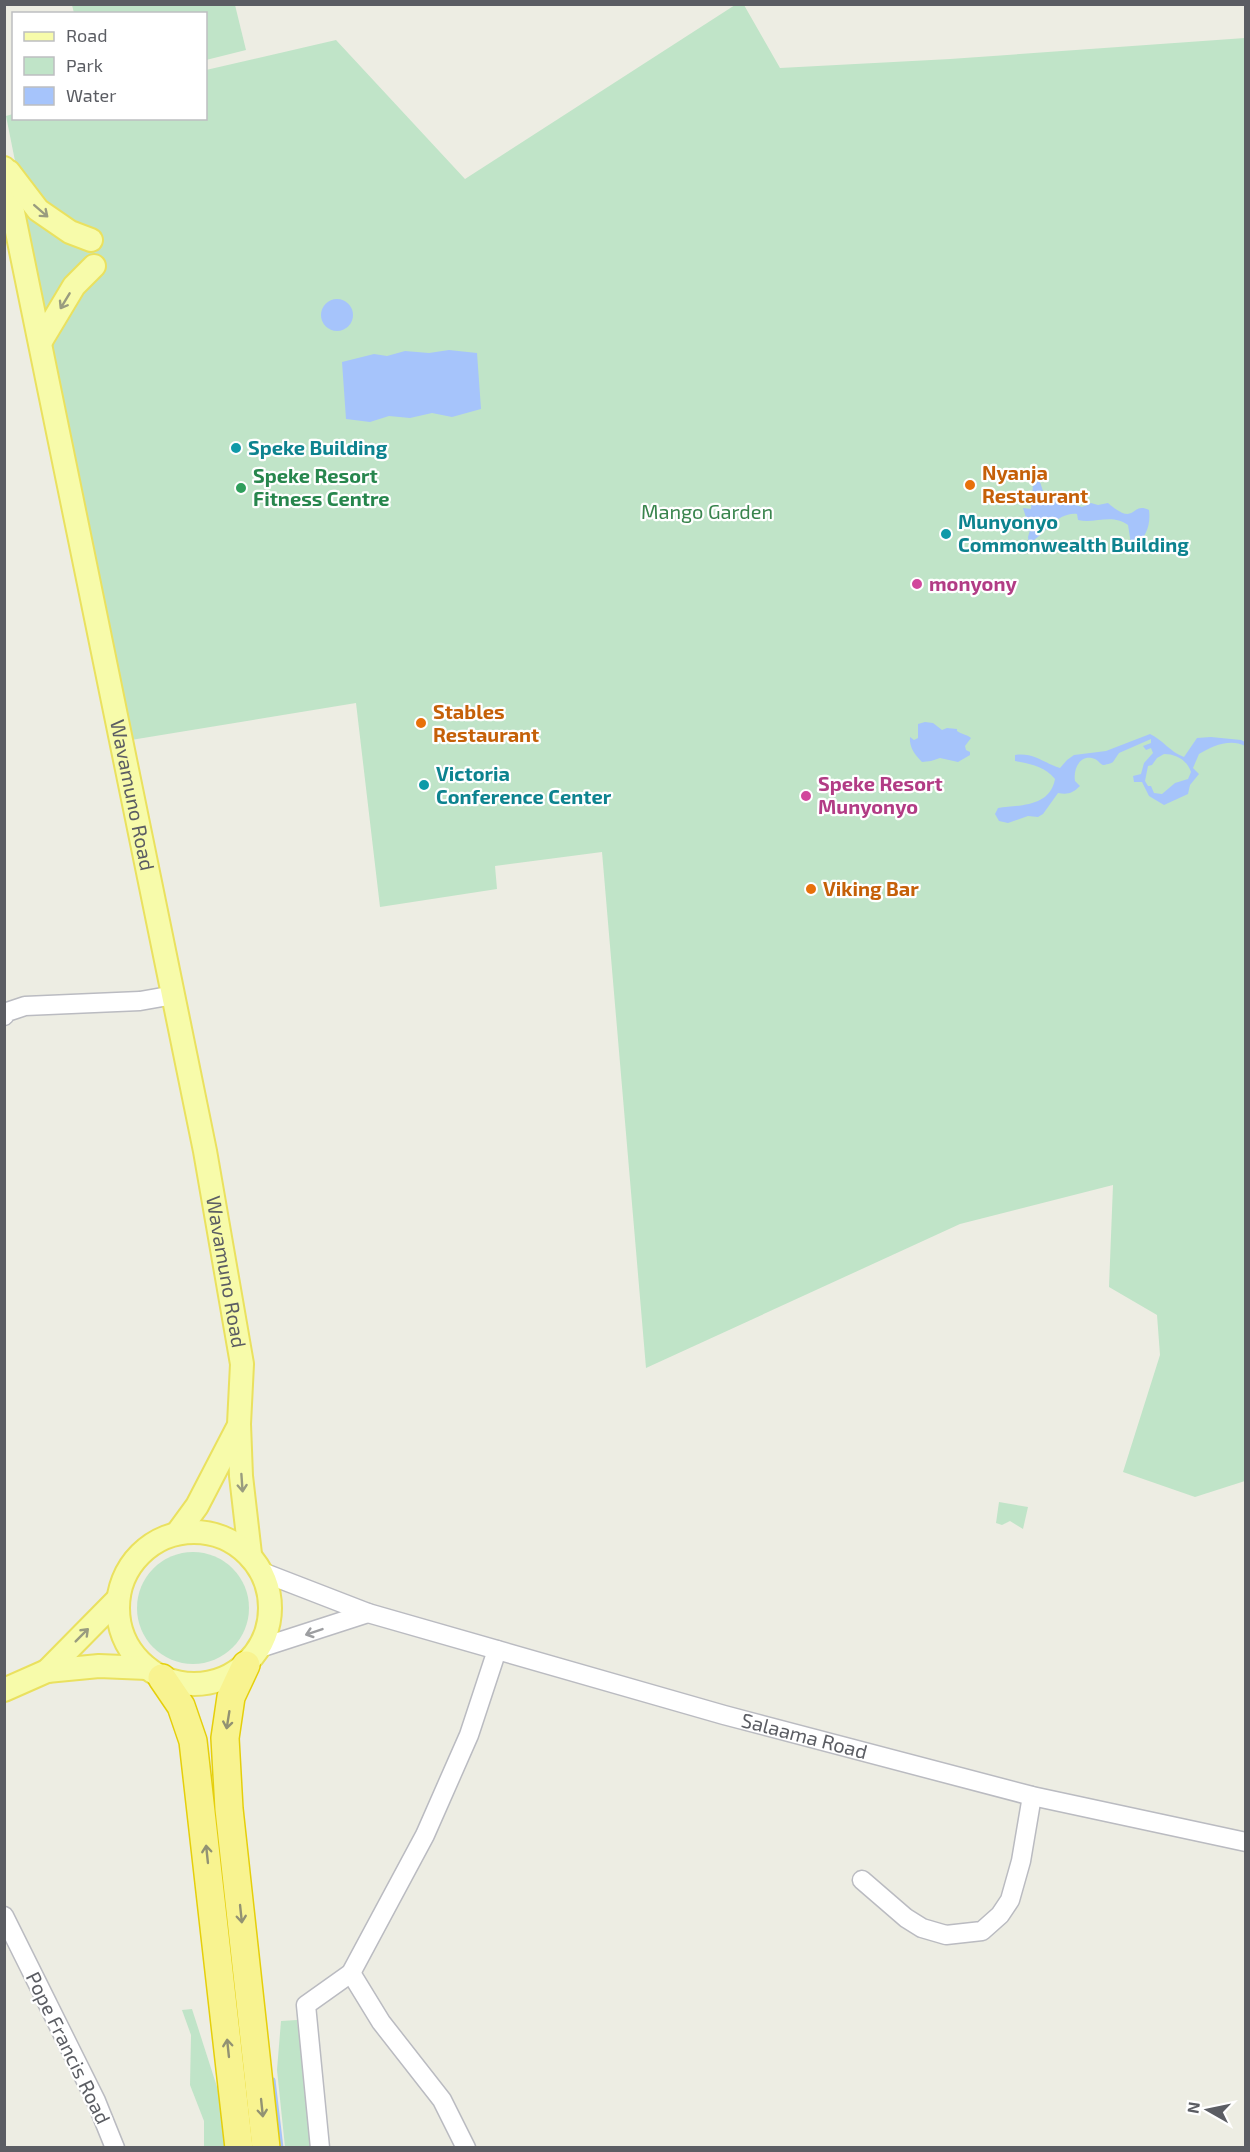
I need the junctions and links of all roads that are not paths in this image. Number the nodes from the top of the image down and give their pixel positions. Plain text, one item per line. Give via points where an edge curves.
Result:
1 (4, 167) edge
2 (91, 240) dead end
3 (94, 266) dead end
4 (41, 341) junction
5 (174, 995) junction
6 (4, 1016) edge
7 (239, 1424) junction
8 (178, 1532) junction
9 (256, 1563) junction
10 (118, 1599) junction
11 (368, 1613) junction
12 (497, 1650) junction
13 (253, 1657) junction
14 (46, 1671) junction
15 (155, 1673) junction
16 (4, 1690) edge
17 (1032, 1796) junction
18 (1245, 1842) edge
19 (862, 1880) dead end
20 (4, 1916) edge
21 (351, 1973) junction
22 (464, 2147) edge
23 (115, 2148) edge
24 (239, 2148) edge
25 (266, 2148) edge
26 (320, 2148) edge

1 -> 2 main road via 38,210 70,232
1 - 4 main road, Wavamuno Road
3 -> 4 main road via 74,286
4 - 5 main road, Wavamuno Road
5 - 6 street via 140,1001 25,1006
5 - 7 main road, Wavamuno Road via 206,1151 242,1364
7 - 8 main road, Wavamuno Road via 206,1490
7 -> 9 main road, Wavamuno Road via 243,1496
8 - 9 main road via 198,1530 217,1534 235,1542
8 - 10 main road via 156,1541 138,1556 124,1576
9 - 11 street, Salaama Road via 302,1589
9 - 13 main road via 269,1591 271,1611 268,1630
14 -> 10 main road
10 - 15 main road via 121,1630 127,1645
11 - 12 street, Salaama Road
11 -> 13 street
12 - 17 street, Salaama Road
12 - 21 street via 469,1735 424,1835
13 - 15 main road via 227,1677 206,1684 183,1684
13 -> 25 highway via 231,1697 225,1738 229,1809
14 - 15 main road via 99,1666
14 - 16 main road
24 -> 15 highway via 193,1741 181,1706
17 - 18 street, Salaama Road
17 - 19 street via 1010,1900 982,1931 946,1935 922,1928
20 - 23 street, Pope Francis Road via 96,2101
21 - 22 street via 381,2022 442,2100
21 - 26 street via 306,2005

